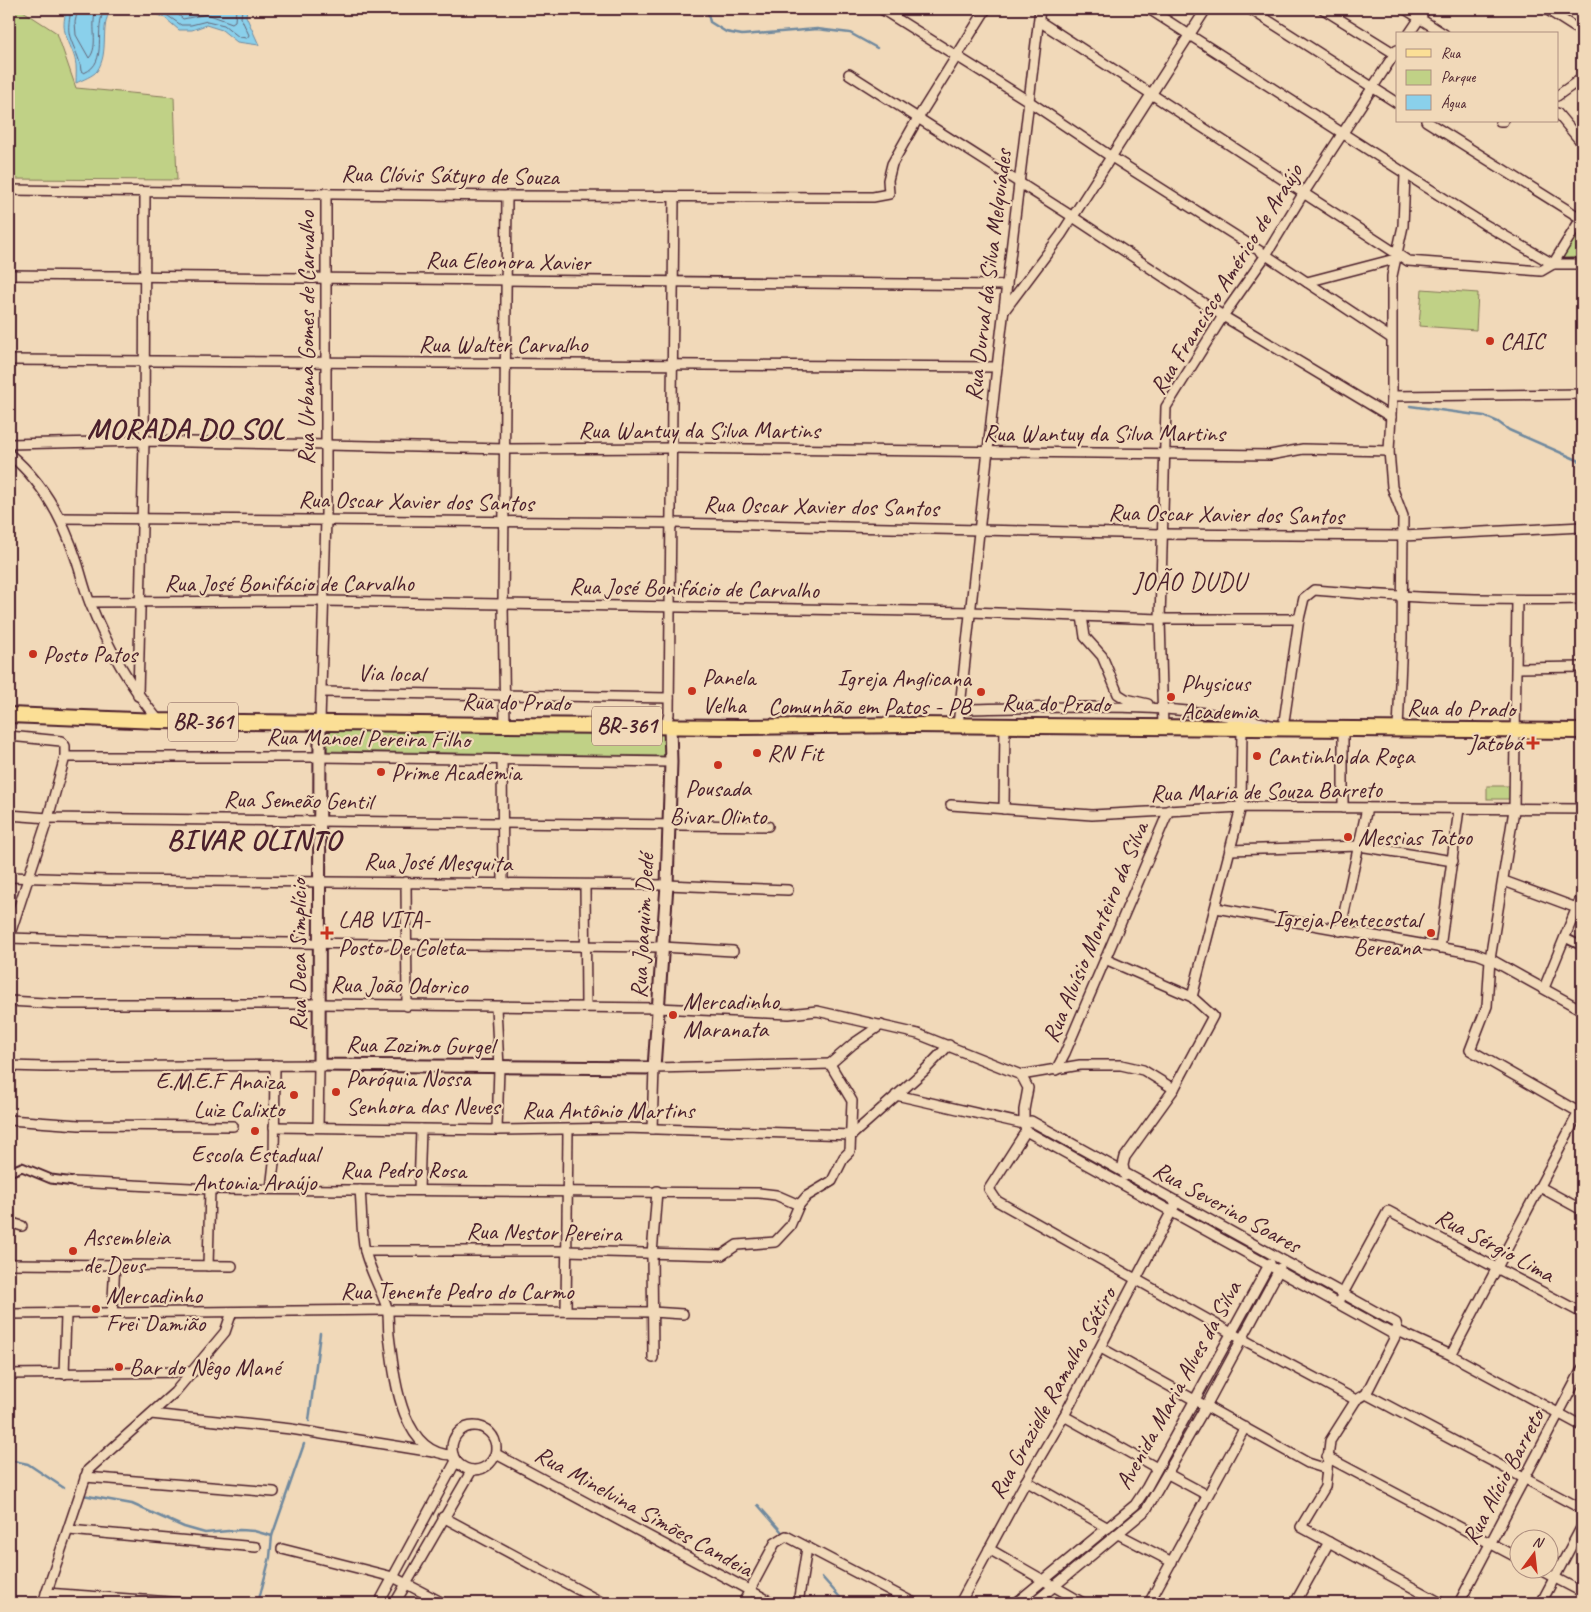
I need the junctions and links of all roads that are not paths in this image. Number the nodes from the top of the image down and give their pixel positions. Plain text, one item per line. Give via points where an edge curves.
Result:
1 (986, 9) edge
2 (1040, 9) edge
3 (1149, 9) edge
4 (1206, 9) edge
5 (1250, 9) edge
6 (1323, 9) edge
7 (1405, 9) edge
8 (1426, 9) edge
9 (1546, 9) edge
10 (883, 10) dead end
11 (1420, 18) junction
12 (1039, 21) junction
13 (1410, 32) edge
14 (1441, 32) edge
15 (1582, 32) edge
16 (1190, 35) junction
17 (1396, 53) edge
18 (955, 57) junction
19 (849, 74) dead end
20 (1582, 78) edge
21 (1373, 87) junction
22 (1152, 95) junction
23 (1558, 95) edge
24 (1030, 102) junction
25 (1396, 102) edge
26 (1558, 114) edge
27 (918, 118) junction
28 (1428, 122) edge
29 (1342, 134) junction
30 (1582, 143) edge
31 (1110, 156) junction
32 (1405, 174) junction
33 (1018, 182) junction
34 (9, 190) edge
35 (145, 192) junction
36 (326, 193) junction
37 (1303, 194) junction
38 (507, 196) junction
39 (674, 197) junction
40 (1073, 217) junction
41 (1582, 218) edge
42 (1266, 255) junction
43 (1395, 257) junction
44 (1553, 264) junction
45 (1582, 264) edge
46 (9, 275) edge
47 (146, 276) junction
48 (327, 278) junction
49 (507, 281) junction
50 (674, 282) junction
51 (1306, 282) junction
52 (1007, 285) junction
53 (1004, 312) junction
54 (1223, 316) junction
55 (1390, 338) junction
56 (9, 360) edge
57 (143, 360) junction
58 (326, 362) junction
59 (506, 364) junction
60 (674, 364) junction
61 (997, 367) junction
62 (1582, 394) edge
63 (1392, 396) junction
64 (1391, 417) junction
65 (144, 442) junction
66 (9, 444) edge
67 (326, 444) junction
68 (672, 448) junction
69 (506, 449) junction
70 (1388, 451) junction
71 (987, 453) junction
72 (9, 454) edge
73 (1164, 454) junction
74 (60, 518) junction
75 (141, 519) junction
76 (326, 519) junction
77 (505, 522) junction
78 (672, 523) junction
79 (1582, 527) edge
80 (980, 529) junction
81 (1162, 534) junction
82 (1403, 536) junction
83 (1402, 597) junction
84 (1582, 599) edge
85 (1517, 600) junction
86 (323, 601) junction
87 (90, 602) junction
88 (141, 602) junction
89 (503, 606) junction
90 (671, 607) junction
91 (971, 612) junction
92 (1082, 616) junction
93 (1160, 619) junction
94 (1299, 619) junction
95 (1582, 667) edge
96 (1517, 668) junction
97 (322, 692) junction
98 (504, 695) junction
99 (138, 696) junction
100 (669, 698) junction
101 (1164, 707) junction
102 (959, 709) junction
103 (9, 715) edge
104 (158, 721) junction
105 (320, 722) junction
106 (670, 723) junction
107 (505, 725) junction
108 (958, 725) junction
109 (1005, 725) junction
110 (1162, 727) junction
111 (1242, 728) junction
112 (1283, 728) junction
113 (1343, 729) junction
114 (1398, 729) junction
115 (1516, 731) junction
116 (1582, 731) edge
117 (9, 736) edge
118 (65, 757) junction
119 (320, 757) junction
120 (502, 759) junction
121 (671, 762) junction
122 (951, 805) dead end
123 (1240, 807) junction
124 (1342, 808) junction
125 (1367, 808) junction
126 (1004, 809) junction
127 (1582, 809) edge
128 (1169, 810) junction
129 (1459, 810) junction
130 (1514, 810) junction
131 (9, 815) edge
132 (48, 818) junction
133 (321, 819) junction
134 (501, 822) junction
135 (668, 824) junction
136 (768, 826) dead end
137 (1359, 846) junction
138 (1230, 850) junction
139 (1453, 861) junction
140 (9, 877) edge
141 (28, 878) junction
142 (319, 881) junction
143 (1504, 881) junction
144 (406, 882) junction
145 (502, 883) junction
146 (585, 885) junction
147 (667, 885) junction
148 (788, 890) dead end
149 (1582, 895) edge
150 (1216, 908) junction
151 (1580, 909) edge
152 (1340, 931) junction
153 (9, 938) edge
154 (1564, 938) junction
155 (319, 943) junction
156 (406, 943) junction
157 (585, 946) junction
158 (1582, 946) edge
159 (662, 947) junction
160 (1440, 948) junction
161 (733, 951) dead end
162 (1105, 959) junction
163 (1490, 959) junction
164 (1544, 988) junction
165 (1192, 997) junction
166 (9, 1001) edge
167 (320, 1004) junction
168 (407, 1006) junction
169 (496, 1007) junction
170 (586, 1007) junction
171 (658, 1008) junction
172 (1582, 1010) edge
173 (881, 1025) junction
174 (949, 1045) junction
175 (830, 1064) junction
176 (275, 1065) junction
177 (319, 1065) junction
178 (9, 1066) edge
179 (499, 1068) junction
180 (654, 1068) junction
181 (1056, 1070) junction
182 (1021, 1075) junction
183 (1174, 1089) junction
184 (896, 1095) junction
185 (1581, 1113) edge
186 (9, 1120) edge
187 (233, 1126) dead end
188 (1027, 1126) junction
189 (274, 1127) junction
190 (318, 1127) junction
191 (421, 1128) junction
192 (652, 1129) junction
193 (497, 1130) junction
194 (568, 1130) junction
195 (852, 1135) junction
196 (9, 1172) edge
197 (1125, 1172) junction
198 (74, 1182) joint
199 (1126, 1187) junction
200 (1540, 1187) junction
201 (210, 1189) junction
202 (271, 1190) junction
203 (360, 1190) junction
204 (420, 1190) junction
205 (568, 1191) junction
206 (657, 1191) junction
207 (1177, 1201) junction
208 (799, 1205) junction
209 (1582, 1210) edge
210 (1172, 1212) junction
211 (9, 1222) edge
212 (22, 1226) dead end
213 (365, 1251) junction
214 (566, 1252) junction
215 (652, 1254) junction
216 (1273, 1256) junction
217 (1283, 1262) junction
218 (9, 1264) edge
219 (115, 1264) junction
220 (208, 1266) junction
221 (232, 1266) dead end
222 (1268, 1266) junction
223 (1498, 1269) junction
224 (1278, 1271) junction
225 (1136, 1280) junction
226 (1343, 1294) junction
227 (1337, 1303) junction
228 (387, 1310) junction
229 (566, 1311) junction
230 (232, 1312) junction
231 (652, 1312) junction
232 (1582, 1313) edge
233 (9, 1314) edge
234 (683, 1314) dead end
235 (66, 1315) junction
236 (112, 1315) junction
237 (1398, 1331) junction
238 (1231, 1333) junction
239 (1242, 1339) junction
240 (1101, 1348) junction
241 (1451, 1355) junction
242 (653, 1358) dead end
243 (1582, 1369) edge
244 (193, 1372) junction
245 (9, 1374) edge
246 (64, 1374) junction
247 (1366, 1394) junction
248 (1195, 1400) junction
249 (1356, 1400) junction
250 (1206, 1406) junction
251 (151, 1414) junction
252 (1558, 1414) junction
253 (1064, 1416) junction
254 (1582, 1426) edge
255 (1245, 1427) junction
256 (437, 1453) junction
257 (496, 1454) junction
258 (1327, 1457) junction
259 (454, 1458) junction
260 (1158, 1468) junction
261 (472, 1470) junction
262 (1327, 1470) junction
263 (1168, 1474) junction
264 (85, 1477) junction
265 (1524, 1479) junction
266 (1026, 1482) junction
267 (274, 1492) dead end
268 (1207, 1495) junction
269 (1582, 1509) edge
270 (443, 1517) junction
271 (1582, 1526) edge
272 (1108, 1528) junction
273 (69, 1530) junction
274 (1118, 1534) junction
275 (1329, 1542) junction
276 (1490, 1543) junction
277 (256, 1547) dead end
278 (807, 1548) junction
279 (282, 1549) dead end
280 (989, 1549) junction
281 (1508, 1553) edge
282 (1172, 1562) junction
283 (1558, 1572) edge
284 (394, 1577) junction
285 (1554, 1580) edge
286 (1558, 1580) edge
287 (1044, 1581) junction
288 (406, 1583) junction
289 (1054, 1587) junction
290 (750, 1592) junction
291 (1582, 1592) edge
292 (46, 1593) junction
293 (43, 1603) edge
294 (185, 1603) edge
295 (380, 1603) edge
296 (395, 1603) edge
297 (443, 1603) edge
298 (603, 1603) edge
299 (743, 1603) edge
300 (773, 1603) edge
301 (798, 1603) edge
302 (914, 1603) edge
303 (960, 1603) edge
304 (1016, 1603) edge
305 (1034, 1603) edge
306 (1083, 1603) edge
307 (1148, 1603) edge
308 (1295, 1603) edge
309 (1441, 1603) edge
310 (1459, 1603) edge
311 (1541, 1603) edge

1 - 18 street
2 - 12 street, Rua Durval da Silva Melquíades
3 - 16 street
4 - 16 street
5 - 21 street
6 - 17 street
7 - 11 street
8 - 11 street
9 - 15 street
10 - 18 street
11 - 13 street
11 - 14 street
12 - 22 street
12 - 24 street, Rua Durval da Silva Melquíades
16 - 22 street
16 - 29 street
17 - 21 street, Rua Francisco Américo de Araújo
18 - 24 street
18 - 27 street
19 - 27 street
20 - 23 street
21 - 25 street
21 - 29 street, Rua Francisco Américo de Araújo
22 - 31 street
22 - 37 street
24 - 31 street
24 - 33 street, Rua Durval da Silva Melquíades
26 - 30 street
27 - 33 street
27 - 39 street, Rua Clóvis Sátyro de Souza via 892,164 889,194 873,197
28 - 41 street
29 - 32 street
29 - 37 street, Rua Francisco Américo de Araújo
31 - 40 street
31 - 42 street
32 - 43 street via 1403,226
32 - 44 street
33 - 40 street
33 - 52 street, Rua Durval da Silva Melquíades
34 - 35 street, Rua Clóvis Sátyro de Souza
35 - 36 street, Rua Clóvis Sátyro de Souza
35 - 47 street
36 - 38 street, Rua Clóvis Sátyro de Souza
36 - 48 street, Rua Urbana Gomes de Carvalho
37 - 42 street, Rua Francisco Américo de Araújo
37 - 43 street
38 - 39 street, Rua Clóvis Sátyro de Souza
38 - 49 street
39 - 50 street
40 - 53 street
40 - 54 street
41 - 44 street
42 - 51 street
42 - 54 street, Rua Francisco Américo de Araújo
43 - 44 street via 1408,261 1542,271
43 - 51 street
43 - 55 street
44 - 45 street
46 - 47 street, Rua Eleonora Xavier
47 - 48 street, Rua Eleonora Xavier
47 - 57 street
48 - 49 street, Rua Eleonora Xavier
48 - 58 street, Rua Urbana Gomes de Carvalho
49 - 50 street, Rua Eleonora Xavier
49 - 59 street
50 - 52 street, Rua Eleonora Xavier
50 - 60 street
51 - 55 street
52 - 53 street, Rua Durval da Silva Melquíades
53 - 61 street, Rua Durval da Silva Melquíades
54 - 64 street
54 - 73 street, Rua Francisco Américo de Araújo via 1166,407
55 - 63 street
56 - 57 street, Rua Walter Carvalho
57 - 58 street, Rua Walter Carvalho
57 - 65 street
58 - 59 street, Rua Walter Carvalho
58 - 67 street, Rua Urbana Gomes de Carvalho
59 - 60 street, Rua Walter Carvalho
59 - 69 street
60 - 61 street, Rua Walter Carvalho
60 - 68 street
61 - 71 street, Rua Durval da Silva Melquíades
62 - 63 street
63 - 64 street
64 - 70 street
65 - 66 street, Rua Wantuy da Silva Martins
65 - 67 street, Rua Wantuy da Silva Martins
65 - 75 street
67 - 69 street, Rua Wantuy da Silva Martins
67 - 76 street, Rua Urbana Gomes de Carvalho
68 - 69 street, Rua Wantuy da Silva Martins
68 - 71 street, Rua Wantuy da Silva Martins
68 - 78 street
69 - 77 street
70 - 73 street, Rua Wantuy da Silva Martins via 1303,449 1270,455
70 - 82 street via 1392,487 1403,516
71 - 73 street, Rua Wantuy da Silva Martins
71 - 80 street, Rua Durval da Silva Melquíades
72 - 74 street via 35,480
73 - 81 street, Rua Francisco Américo de Araújo
74 - 75 street, Rua Oscar Xavier dos Santos
74 - 87 street
75 - 76 street, Rua Oscar Xavier dos Santos
75 - 88 street
76 - 77 street, Rua Oscar Xavier dos Santos
76 - 86 street, Rua Urbana Gomes de Carvalho
77 - 78 street, Rua Oscar Xavier dos Santos
77 - 89 street
78 - 80 street, Rua Oscar Xavier dos Santos
78 - 90 street
79 - 82 street, Rua Oscar Xavier dos Santos
80 - 81 street, Rua Oscar Xavier dos Santos
80 - 91 street, Rua Durval da Silva Melquíades
81 - 82 street, Rua Oscar Xavier dos Santos
81 - 93 street, Rua Francisco Américo de Araújo
82 - 83 street
83 - 85 street
83 - 94 street via 1314,590 1304,598
83 - 114 street
84 - 85 street
85 - 96 street
86 - 88 street, Rua José Bonifácio de Carvalho
86 - 89 street, Rua José Bonifácio de Carvalho
86 - 97 street, Rua Urbana Gomes de Carvalho
87 - 88 street, Rua José Bonifácio de Carvalho
87 - 99 street via 120,667
88 - 99 street
89 - 90 street, Rua José Bonifácio de Carvalho
89 - 98 street
90 - 91 street, Rua José Bonifácio de Carvalho
90 - 100 street
91 - 92 street, Rua José Bonifácio de Carvalho
91 - 102 street, Rua Durval da Silva Melquíades
92 - 93 street, Rua José Bonifácio de Carvalho
92 - 101 street via 1085,637 1102,656 1118,694 1126,699
93 - 94 street, Rua José Bonifácio de Carvalho
93 - 101 street, Rua Francisco Américo de Araújo
94 - 112 street
95 - 96 street
96 - 115 street
97 - 98 street, Via local
97 - 105 street, Rua Urbana Gomes de Carvalho
98 - 100 street, Via local
98 - 107 street
99 - 104 street
100 - 106 street
101 - 102 street
101 - 110 street, Rua Francisco Américo de Araújo
101 - 112 street via 1241,718
102 - 108 street, Rua Durval da Silva Melquíades
103 - 104 main road, BR-361
104 - 105 main road, BR-361
105 - 107 main road, Rua do Prado / BR-361
105 - 119 street, Rua Deca Simplício
106 - 107 main road, Rua do Prado / BR-361
106 - 108 main road, Rua do Prado / BR-361
106 - 121 street, Rua Joaquim Dedé
108 - 109 main road, Rua do Prado / BR-361
109 - 110 main road, Rua do Prado / BR-361
109 - 126 street
110 - 111 main road, Rua do Prado / BR-361
111 - 112 main road, Rua do Prado / BR-361
111 - 123 street
112 - 113 main road, Rua do Prado / BR-361
113 - 114 main road, Rua do Prado / BR-361
113 - 124 street
114 - 115 main road, Rua do Prado / BR-361
115 - 116 main road, Rua do Prado / BR-361
115 - 130 street
117 - 118 street via 58,740 64,743
118 - 119 street, Rua Manoel Pereira Filho
118 - 132 street
119 - 120 street, Rua Manoel Pereira Filho
119 - 133 street, Rua Deca Simplício
120 - 121 street, Rua Manoel Pereira Filho
120 - 134 street
121 - 135 street, Rua Joaquim Dedé
122 - 126 street, Rua Maria de Souza Barreto
123 - 124 street, Rua Maria de Souza Barreto
123 - 128 street, Rua Maria de Souza Barreto
123 - 138 street
124 - 125 street, Rua Maria de Souza Barreto
125 - 129 street, Rua Maria de Souza Barreto
125 - 137 street
126 - 128 street, Rua Maria de Souza Barreto via 1092,815
127 - 130 street, Rua Maria de Souza Barreto
128 - 162 street, Rua Aluísio Monteiro da Silva
129 - 130 street, Rua Maria de Souza Barreto
129 - 139 street
130 - 143 street
131 - 132 street, Rua Semeão Gentil
132 - 133 street, Rua Semeão Gentil
132 - 141 street
133 - 134 street, Rua Semeão Gentil
133 - 142 street, Rua Deca Simplício
134 - 135 street, Rua Semeão Gentil
134 - 145 street
135 - 136 street, Rua Semeão Gentil
135 - 147 street, Rua Joaquim Dedé
137 - 138 street
137 - 139 street
137 - 152 street
138 - 150 street
139 - 160 street
140 - 141 street, Rua José Mesquita
141 - 142 street, Rua José Mesquita
141 - 153 street
142 - 144 street, Rua José Mesquita
142 - 155 street, Rua Deca Simplício
143 - 151 street
143 - 163 street
144 - 145 street, Rua José Mesquita
144 - 156 street
145 - 146 street, Rua José Mesquita
146 - 147 street, Rua José Mesquita
146 - 157 street
147 - 148 street, Rua José Mesquita
147 - 159 street, Rua Joaquim Dedé
149 - 151 street
150 - 152 street
150 - 165 street
151 - 154 street
152 - 160 street
153 - 155 street
154 - 158 street
154 - 164 street
155 - 156 street
155 - 167 street, Rua Deca Simplício
156 - 157 street
156 - 168 street
157 - 159 street
157 - 170 street
159 - 161 street
159 - 171 street, Rua Joaquim Dedé
160 - 163 street
162 - 165 street
162 - 181 street, Rua Aluísio Monteiro da Silva
163 - 164 street
163 - 185 street via 1486,1006 1470,1050
164 - 172 street
165 - 183 street via 1213,1016
166 - 167 street, Rua João Odorico
167 - 168 street, Rua João Odorico
167 - 177 street, Rua Deca Simplício
168 - 169 street, Rua João Odorico
169 - 170 street, Rua João Odorico
169 - 179 street
170 - 171 street, Rua João Odorico
171 - 173 street, Rua João Odorico via 789,1014 817,1011
171 - 180 street, Rua Joaquim Dedé
173 - 174 street, Rua João Odorico
173 - 175 street via 852,1044
174 - 182 street, Rua João Odorico
174 - 184 street
175 - 180 street, Rua Zozimo Gurgel
175 - 195 street via 852,1101
176 - 177 street, Rua Zozimo Gurgel
176 - 178 street, Rua Zozimo Gurgel
176 - 189 street
177 - 179 street, Rua Zozimo Gurgel
177 - 190 street, Rua Deca Simplício
179 - 180 street, Rua Zozimo Gurgel
179 - 193 street
180 - 192 street, Rua Joaquim Dedé
181 - 182 street
181 - 183 street via 1080,1065 1121,1065 1143,1070
182 - 188 street via 1028,1088 1024,1110
183 - 197 street via 1125,1157
184 - 188 street
184 - 195 street
185 - 200 street
186 - 187 street via 78,1126
188 - 197 street, Rua Severino Soares
188 - 199 street, Rua Severino Soares
188 - 225 street via 989,1189 997,1201
189 - 190 street, Rua Antônio Martins
189 - 202 street
190 - 191 street, Rua Antônio Martins
191 - 193 street, Rua Antônio Martins
191 - 204 street
192 - 194 street, Rua Antônio Martins
192 - 195 street, Rua Antônio Martins
193 - 194 street, Rua Antônio Martins
194 - 205 street
195 - 208 street via 850,1151 832,1181 807,1196
196 - 198 street, Rua Pedro Rosa via 22,1167 51,1179
197 - 199 street
197 - 207 street, Rua Severino Soares
198 - 201 street, Rua Pedro Rosa
199 - 210 street, Rua Severino Soares
200 - 209 street
200 - 223 street
201 - 202 street, Rua Pedro Rosa
201 - 220 street
202 - 203 street, Rua Pedro Rosa
203 - 204 street, Rua Pedro Rosa
203 - 213 street
204 - 205 street, Rua Pedro Rosa
205 - 206 street, Rua Pedro Rosa
205 - 214 street
206 - 208 street, Rua Pedro Rosa via 776,1195
206 - 215 street
207 - 210 street, Rua Grazielle Ramalho Sátiro
207 - 216 street, Rua Severino Soares
208 - 215 street, Rua Nestor Pereira via 790,1226 775,1242 737,1245 722,1255
210 - 222 street, Rua Severino Soares
210 - 225 street, Rua Grazielle Ramalho Sátiro
211 - 212 street
213 - 214 street, Rua Nestor Pereira
213 - 228 street
214 - 215 street, Rua Nestor Pereira
214 - 229 street
215 - 231 street
216 - 217 street, Rua Severino Soares
216 - 222 street, Avenida Maria Alves da Silva
217 - 224 street, Avenida Maria Alves da Silva
217 - 226 street, Rua Severino Soares
218 - 219 street
219 - 220 street
219 - 236 street
220 - 221 street
222 - 224 street, Rua Severino Soares
222 - 238 street, Avenida Maria Alves da Silva
223 - 226 street, Rua Sérgio Lima via 1388,1211
223 - 232 street, Rua Sérgio Lima
223 - 241 street
224 - 227 street, Rua Severino Soares
224 - 239 street, Avenida Maria Alves da Silva
225 - 238 street
225 - 240 street, Rua Grazielle Ramalho Sátiro
226 - 227 street
226 - 237 street, Rua Severino Soares via 1396,1323
227 - 237 street, Rua Severino Soares via 1391,1333
228 - 229 street, Rua Tenente Pedro do Carmo
228 - 230 street, Rua Tenente Pedro do Carmo
228 - 256 street via 402,1410 419,1438
229 - 231 street, Rua Tenente Pedro do Carmo
230 - 236 street, Rua Tenente Pedro do Carmo
230 - 244 street via 225,1332
231 - 234 street, Rua Tenente Pedro do Carmo
231 - 242 street
233 - 235 street, Rua Tenente Pedro do Carmo
235 - 236 street, Rua Tenente Pedro do Carmo
235 - 246 street
237 - 241 street, Rua Severino Soares
237 - 247 street
238 - 239 street
238 - 248 street, Avenida Maria Alves da Silva
239 - 249 street
239 - 250 street, Avenida Maria Alves da Silva
240 - 248 street
240 - 253 street, Rua Grazielle Ramalho Sátiro
241 - 252 street, Rua Severino Soares
243 - 252 street, Rua Alício Barreto
244 - 246 street
244 - 251 street
245 - 246 street
247 - 249 street
247 - 265 street
248 - 250 street
248 - 260 street, Avenida Maria Alves da Silva
249 - 258 street via 1330,1441
250 - 255 street
250 - 263 street, Avenida Maria Alves da Silva
251 - 256 street via 290,1429
251 - 264 street via 93,1464
252 - 254 street, Rua Severino Soares
252 - 265 street, Rua Alício Barreto
253 - 260 street
253 - 266 street, Rua Grazielle Ramalho Sátiro
255 - 262 street via 1308,1463
255 - 268 street
256 - 259 street
257 - 259 street via 496,1441 488,1430 470,1426 455,1436
257 - 261 street via 489,1464
257 - 290 street, Rua Minelvina Simões Candeia
258 - 262 street
258 - 276 street
259 - 261 street
259 - 284 street
260 - 272 street, Avenida Maria Alves da Silva via 1135,1505
261 - 270 street
262 - 275 street via 1325,1487 1302,1527
263 - 268 street
263 - 274 street, Avenida Maria Alves da Silva via 1146,1510
264 - 267 street
264 - 273 street
265 - 269 street
265 - 276 street, Rua Alício Barreto
266 - 272 street
266 - 280 street, Rua Grazielle Ramalho Sátiro
268 - 282 street
270 - 288 street
270 - 298 street
271 - 283 street
272 - 287 street, Avenida Maria Alves da Silva
273 - 277 street
273 - 292 street
274 - 282 street
274 - 289 street, Avenida Maria Alves da Silva
275 - 308 street
275 - 309 street
276 - 281 street
276 - 310 street, Rua Alício Barreto
278 - 290 street via 786,1536 775,1544
278 - 301 street
278 - 302 street
279 - 284 street
280 - 287 street
280 - 303 street, Rua Grazielle Ramalho Sátiro
282 - 307 street
284 - 288 street
284 - 295 street
285 - 311 street
286 - 291 street
287 - 289 street
287 - 304 street, Avenida Maria Alves da Silva
288 - 296 street
288 - 297 street
289 - 305 street, Avenida Maria Alves da Silva
289 - 306 street
290 - 299 street
290 - 300 street, Rua Minelvina Simões Candeia
292 - 293 street
292 - 294 street

